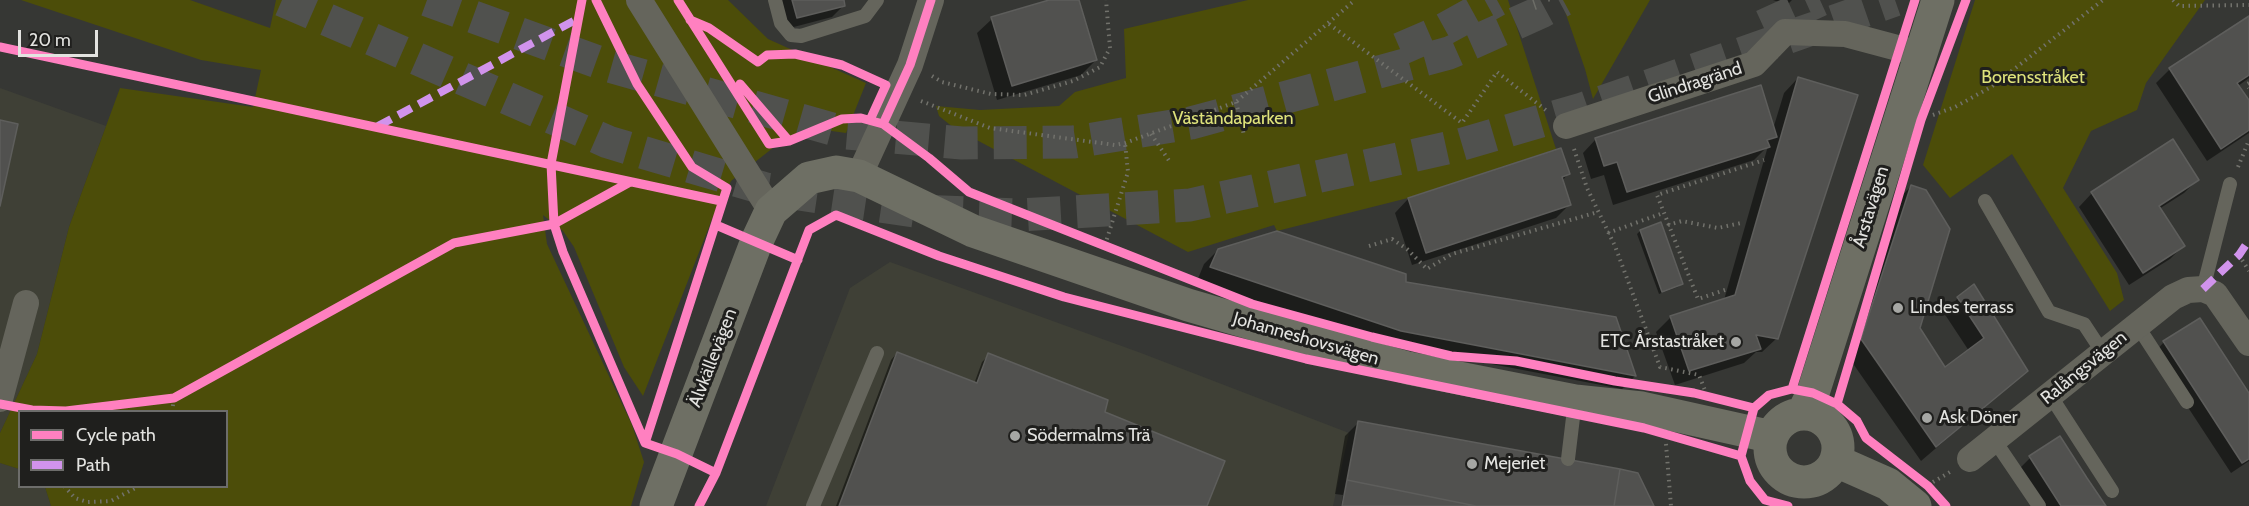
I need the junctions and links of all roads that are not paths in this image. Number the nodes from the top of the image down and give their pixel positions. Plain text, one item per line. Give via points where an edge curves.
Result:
1 (639, 0) edge
2 (775, 0) edge
3 (877, 0) edge
4 (930, 0) edge
5 (1938, 0) edge
6 (1920, 54) junction
7 (1566, 126) road end
8 (859, 176) junction
9 (2230, 184) road end
10 (1985, 201) dead end
11 (771, 211) junction
12 (2203, 289) junction
13 (26, 303) dead end
14 (2137, 325) junction
15 (2249, 343) edge
16 (877, 352) dead end
17 (2103, 353) junction
18 (2050, 395) junction
19 (0, 399) edge
20 (1575, 401) junction
21 (2187, 402) dead end
22 (1803, 413) junction
23 (1771, 440) junction
24 (1995, 441) junction
25 (1568, 459) dead end
26 (1970, 459) dead end
27 (1836, 462) junction
28 (2112, 491) dead end
29 (1923, 493) edge
30 (656, 506) edge
31 (813, 506) edge
32 (2039, 506) edge

1 - 11 street
2 - 3 lane via 781,23 791,35 801,36 865,16
4 - 8 street via 910,65
5 - 6 main road, Årstavägen
6 - 7 street, Glindragränd via 1845,34 1785,33 1754,64
6 - 22 main road, Årstavägen via 1813,393
8 - 11 main road, Älvkällevägen via 836,172 810,178
8 - 20 main road, Johanneshovsvägen via 973,231 1188,305 1408,368
9 - 12 lane
10 - 17 lane via 2049,312 2084,324
11 - 30 main road, Älvkällevägen
12 - 14 street, Ralångsvägen via 2173,297
12 - 15 street via 2224,304
13 - 19 street
14 - 17 street, Ralångsvägen
14 - 21 lane
16 - 31 lane
17 - 18 street, Ralångsvägen
18 - 24 street, Ralångsvägen
18 - 28 lane
20 - 23 main road, Johanneshovsvägen via 1642,408 1760,434
20 - 25 lane
22 - 23 main road via 1785,419
22 - 27 main road via 1820,417 1834,429 1839,447
23 - 27 main road via 1774,466 1792,481 1816,481 1826,476
24 - 26 street, Ralångsvägen
24 - 32 lane
27 - 29 main road via 1888,484

